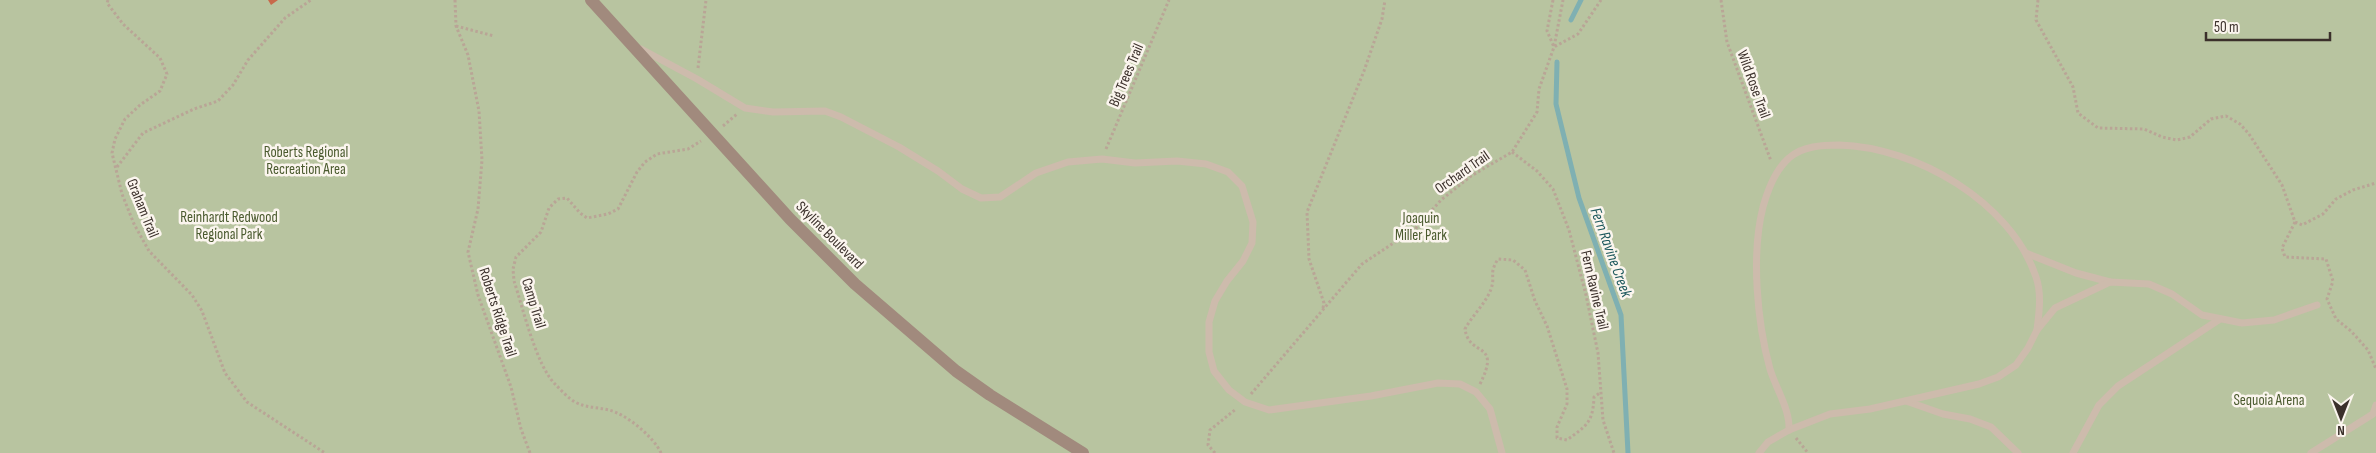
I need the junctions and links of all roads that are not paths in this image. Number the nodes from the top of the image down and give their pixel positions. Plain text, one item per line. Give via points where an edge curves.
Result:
1 (591, 0) edge
2 (632, 45) junction
3 (2026, 253) junction
4 (2110, 282) junction
5 (2317, 305) dead end
6 (2220, 319) junction
7 (2037, 330) junction
8 (1905, 401) junction
9 (2376, 405) edge
10 (1789, 430) junction
11 (1083, 453) edge
12 (1502, 453) edge
13 (1759, 453) edge
14 (2018, 453) edge
15 (2073, 453) edge
16 (2311, 453) edge

1 - 2 main road, Skyline Boulevard
2 - 11 main road, Skyline Boulevard via 823,252 925,346 990,395
2 - 12 lane via 745,108 773,112 825,112 841,117 899,147 981,198 1000,197 1036,173 1068,162 1102,159 1135,163 1177,161 1206,164 1228,172 1242,186 1253,222 1252,243 1215,301 1210,322 1209,352 1214,372 1229,390 1245,402 1269,410 1438,383 1460,384 1476,392 1490,409
3 - 4 lane via 2076,273
3 - 7 lane via 2037,279 2040,301
3 - 10 lane via 2001,220 1969,192 1930,167 1860,146 1818,145 1790,156 1776,173 1763,208 1757,302 1764,347 1790,418
4 - 6 lane via 2149,284 2172,294 2202,315
4 - 7 lane via 2055,308
5 - 6 lane via 2274,320 2242,323
6 - 15 lane via 2118,386 2099,405
7 - 8 lane via 2016,365 1998,377
8 - 10 lane via 1830,414
8 - 14 lane via 1991,426
9 - 16 lane via 2373,414
10 - 13 lane via 1768,442

